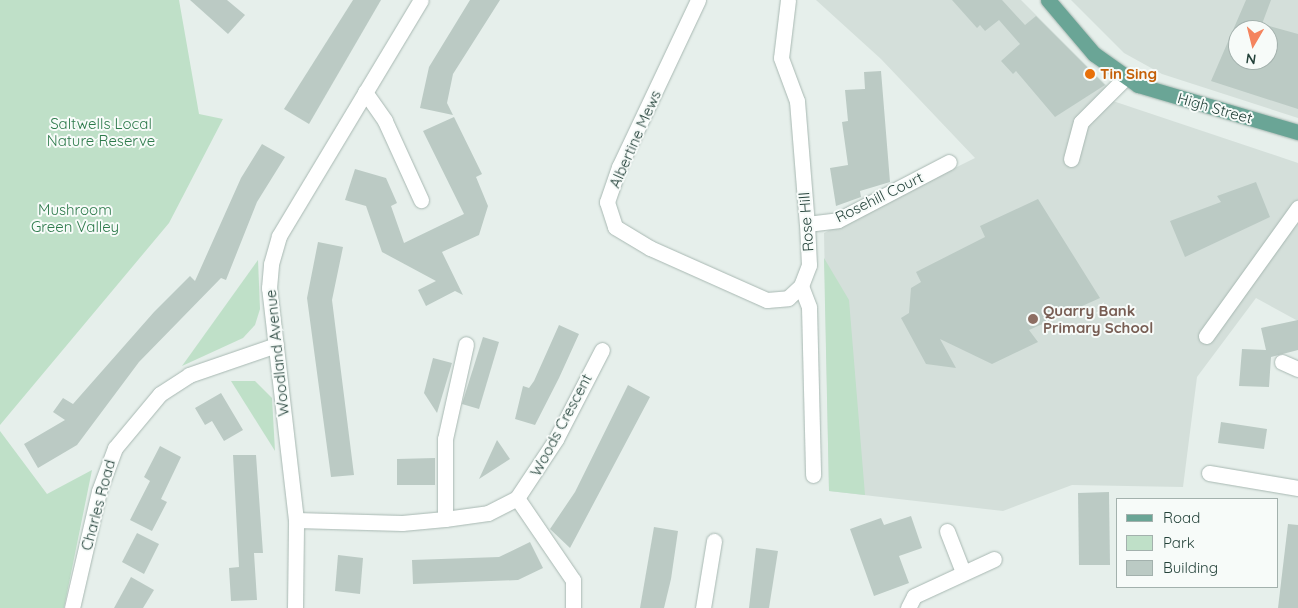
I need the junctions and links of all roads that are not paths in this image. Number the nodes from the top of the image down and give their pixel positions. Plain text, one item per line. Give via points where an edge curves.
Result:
1 (421, 0) edge
2 (698, 0) edge
3 (788, 0) edge
4 (1048, 0) edge
5 (1125, 78) junction
6 (365, 92) junction
7 (1298, 132) edge
8 (1071, 159) dead end
9 (949, 162) dead end
10 (421, 200) dead end
11 (1298, 208) edge
12 (807, 224) junction
13 (801, 286) junction
14 (1206, 336) dead end
15 (466, 344) dead end
16 (276, 345) junction
17 (602, 350) dead end
18 (1282, 362) dead end
19 (1298, 370) edge
20 (1209, 473) dead end
21 (813, 475) dead end
22 (1298, 488) edge
23 (517, 498) junction
24 (446, 519) junction
25 (296, 520) junction
26 (946, 531) dead end
27 (714, 541) dead end
28 (994, 559) dead end
29 (963, 572) junction
30 (72, 608) edge
31 (295, 608) edge
32 (573, 608) edge
33 (703, 608) edge
34 (908, 608) edge

1 - 6 street, Woodland Avenue
2 - 13 street, Albertine Mews via 619,167 608,202 615,227 767,300 788,298
3 - 12 street, Rose Hill via 781,58 797,101
4 - 5 main road, High Street via 1094,54
5 - 7 main road, High Street
5 - 8 street via 1081,122
6 - 10 street
6 - 16 street, Woodland Avenue via 279,236 269,288
9 - 12 street, Rosehill Court via 838,220
11 - 14 street
12 - 13 street, Rose Hill via 809,266
13 - 21 street via 809,307
15 - 24 street via 445,439
16 - 25 street, Woodland Avenue
16 - 30 street, Charles Road via 189,375 160,394 115,448 99,492
17 - 23 street, Woods Crescent via 556,439
18 - 19 street
20 - 22 street
23 - 24 street, Woods Crescent via 488,513
23 - 32 street via 573,580
24 - 25 street, Woods Crescent via 402,523
25 - 31 street, Woodland Avenue
26 - 29 street
27 - 33 street
28 - 29 street
29 - 34 street via 914,596

